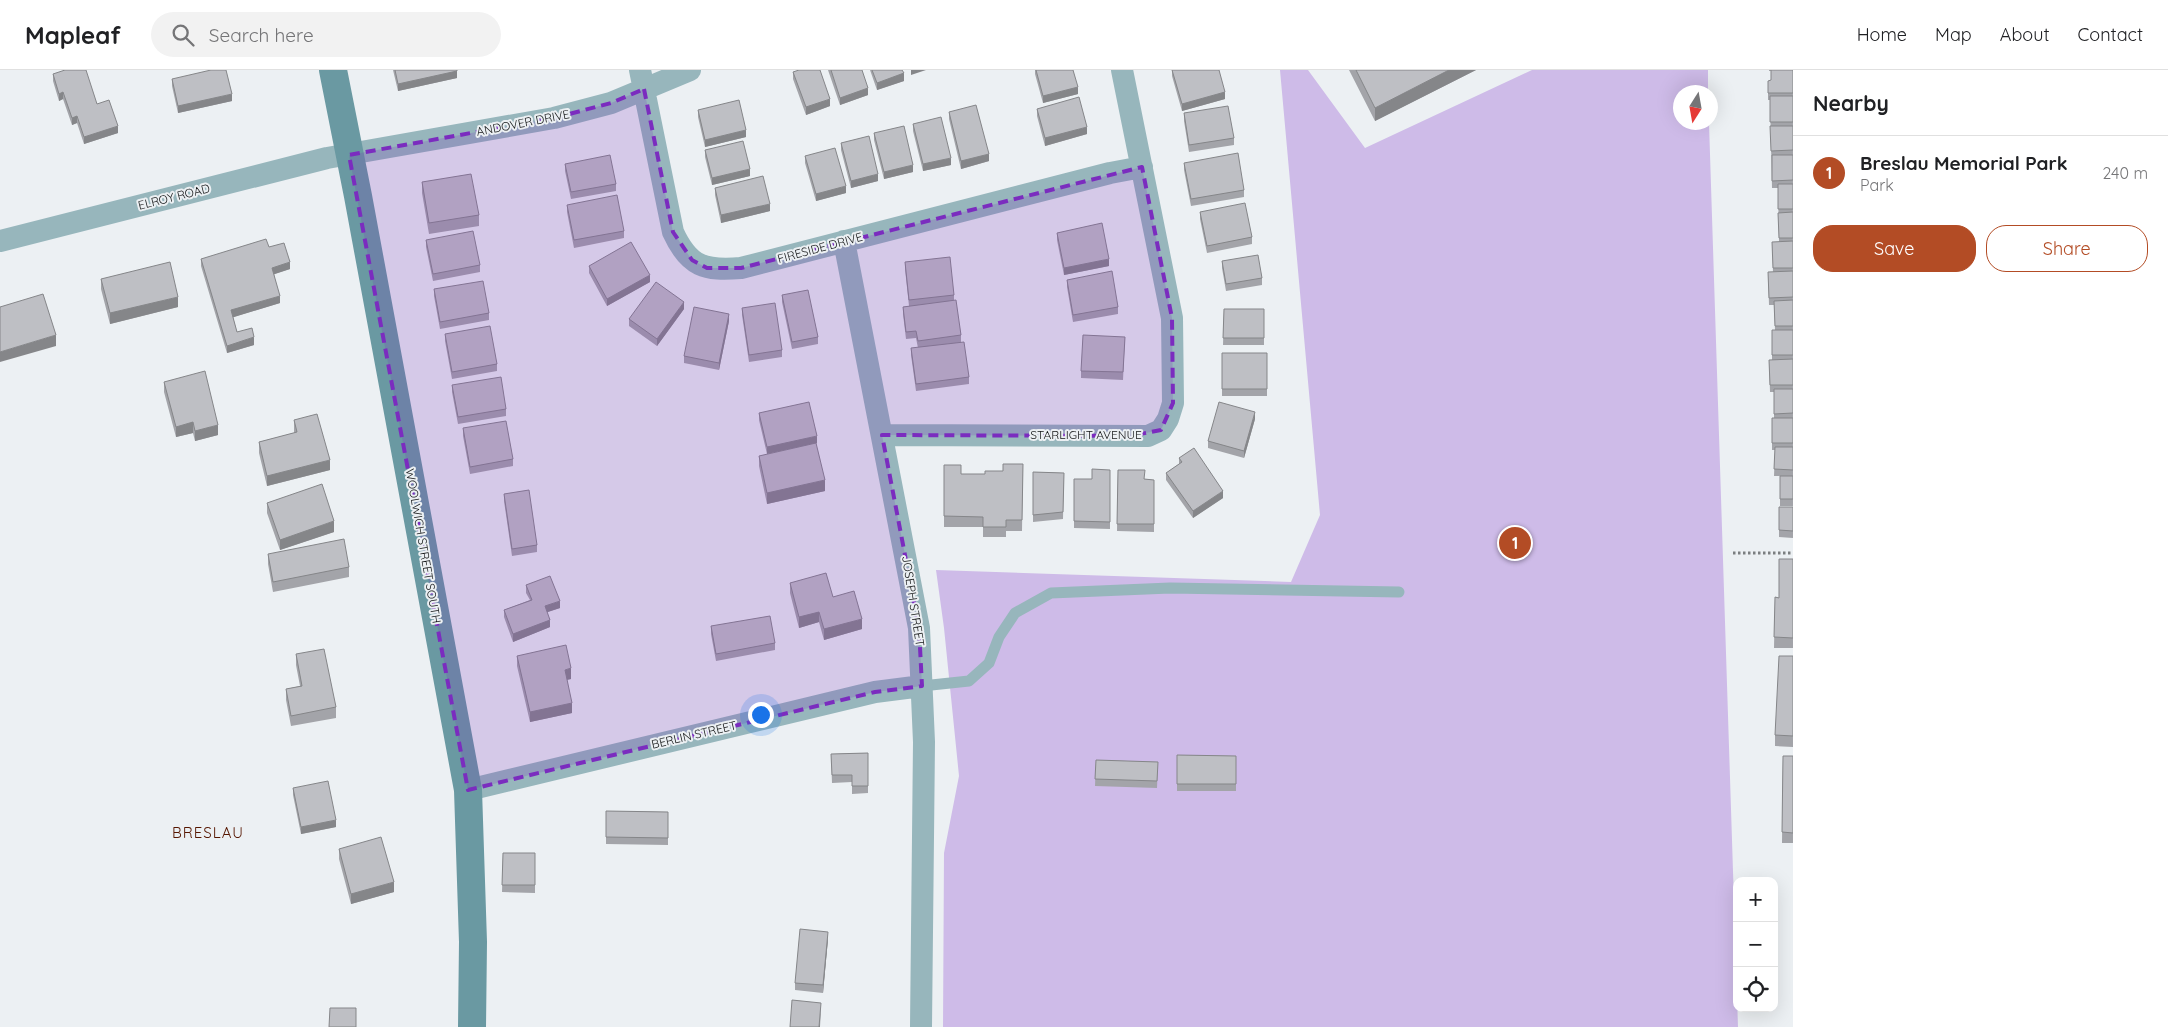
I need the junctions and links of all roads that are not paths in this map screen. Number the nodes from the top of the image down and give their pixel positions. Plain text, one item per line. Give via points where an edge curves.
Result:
1 (333, 70) edge
2 (690, 70) edge
3 (1122, 70) edge
4 (642, 79) edge
5 (349, 154) junction
6 (1142, 167) junction
7 (0, 241) edge
8 (844, 241) junction
9 (882, 434) junction
10 (1399, 592) dead end
11 (922, 686) junction
12 (468, 790) junction
13 (472, 1027) edge
14 (921, 1027) edge

1 - 5 street, WOOLWICH STREET SOUTH
2 - 4 street, ANDOVER DRIVE
3 - 6 street, STARLIGHT AVENUE
4 - 5 street, ANDOVER DRIVE via 611,103 554,118
4 - 8 street, FIRESIDE DRIVE via 673,232 680,247 692,260 707,268 741,268
5 - 7 street, ELROY ROAD
5 - 12 street, WOOLWICH STREET SOUTH
6 - 8 street, FIRESIDE DRIVE
6 - 9 street, STARLIGHT AVENUE via 1172,318 1173,403 1161,430 1148,436
8 - 9 street, JOSEPH STREET
9 - 11 street, JOSEPH STREET via 919,628
10 - 11 lane via 1170,588 1051,592 1014,613 999,637 989,663 969,681
11 - 12 street, BERLIN STREET via 875,692
11 - 14 street, JOSEPH STREET
12 - 13 street, WOOLWICH STREET SOUTH

